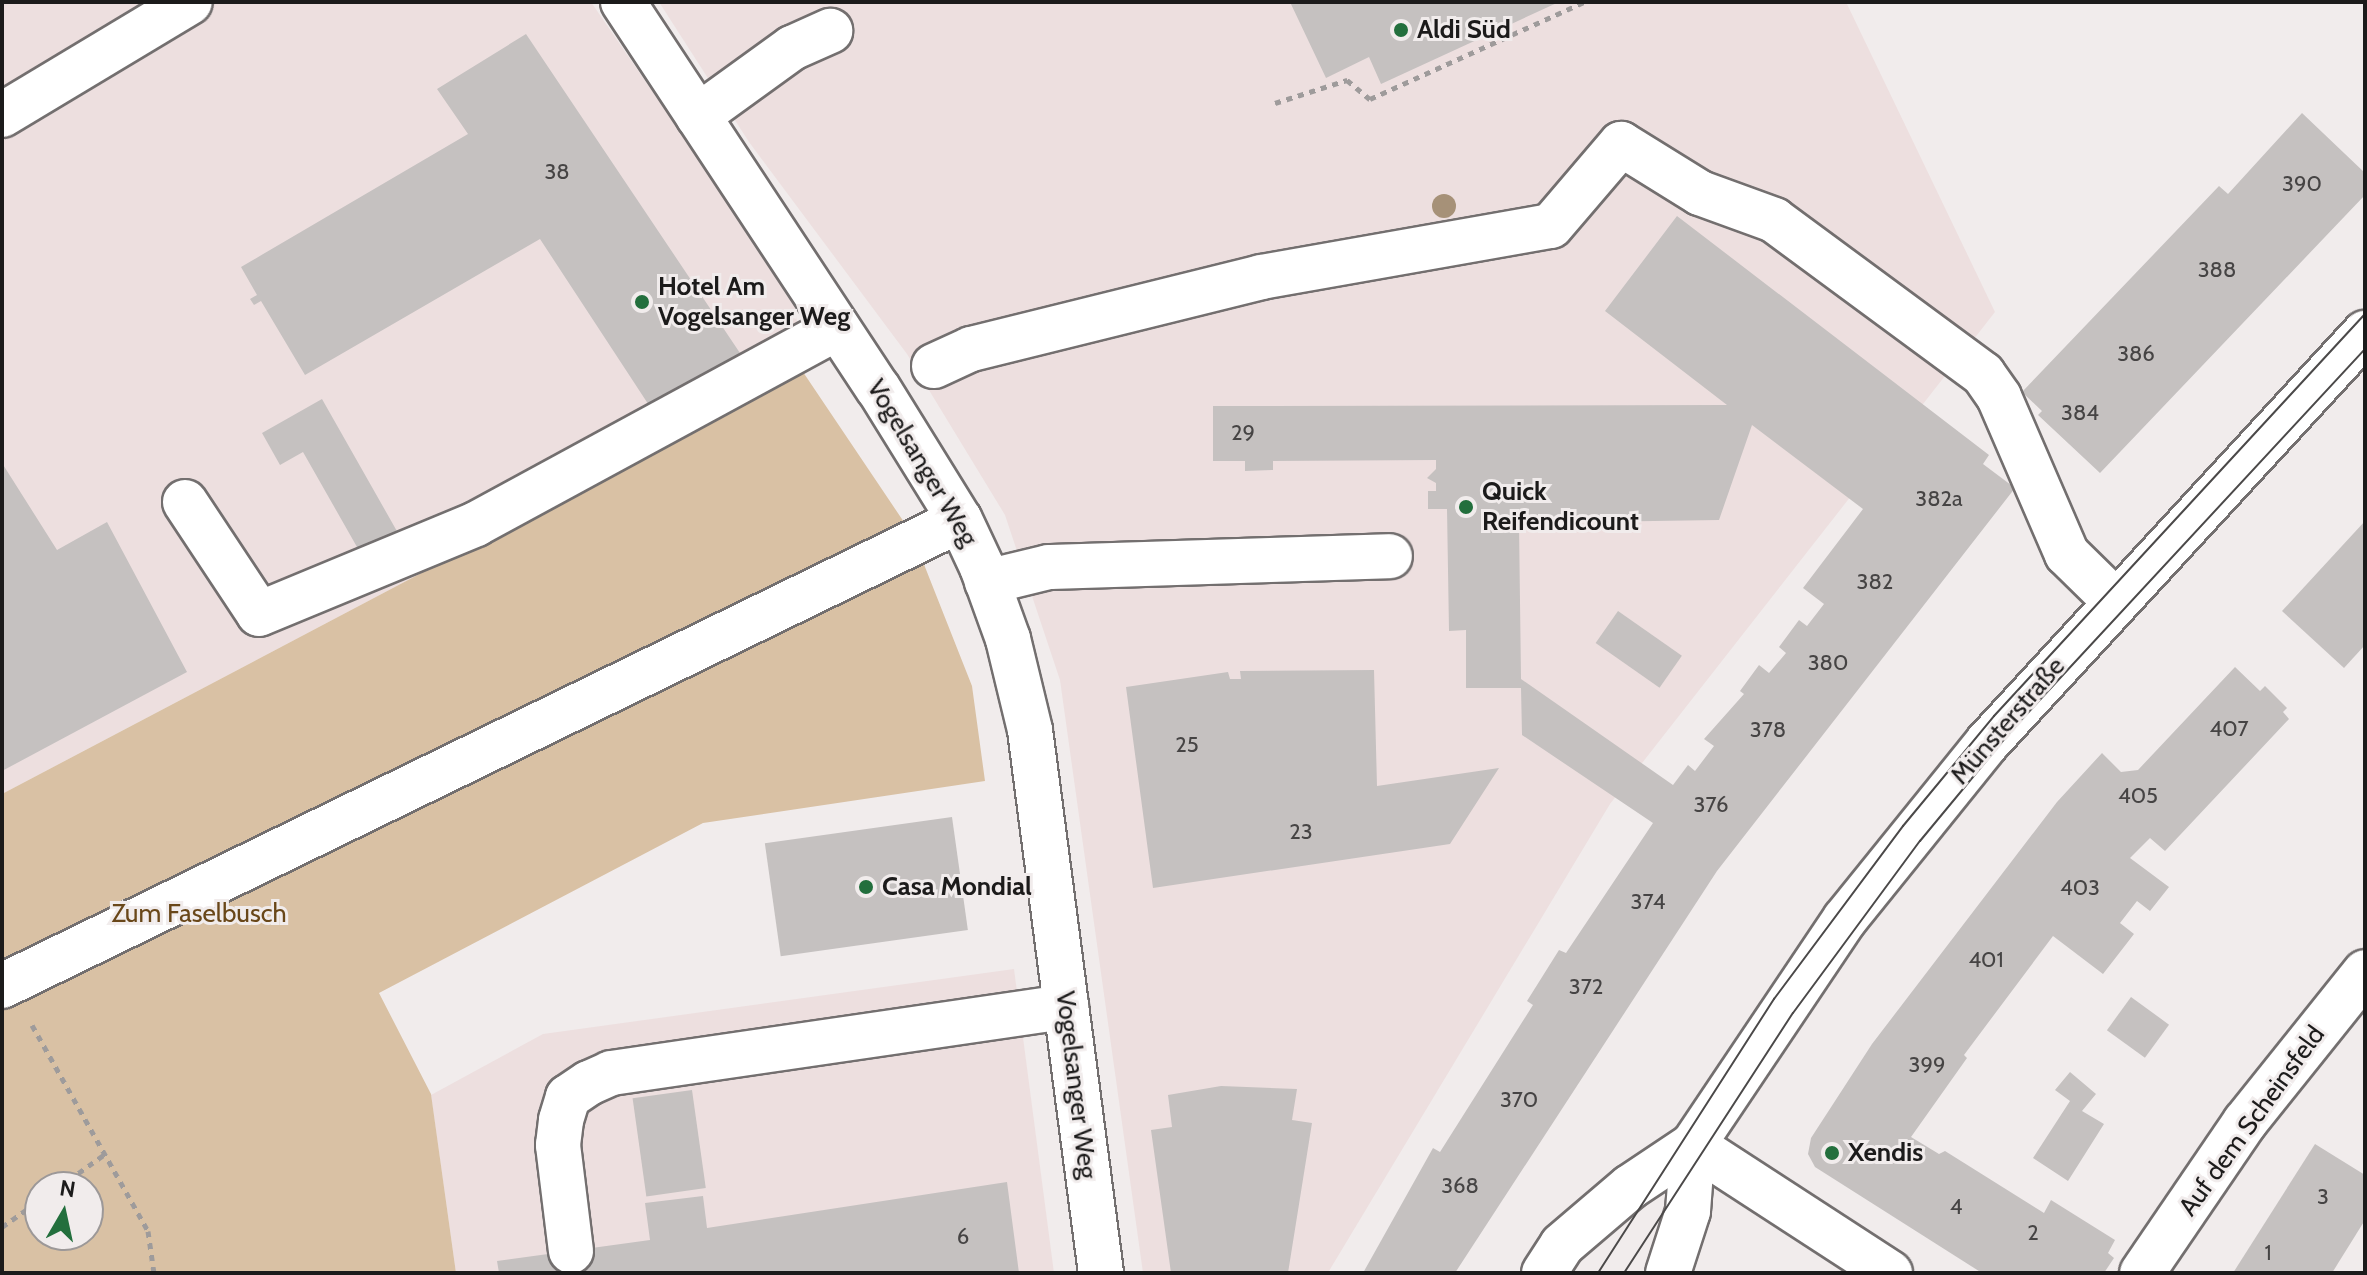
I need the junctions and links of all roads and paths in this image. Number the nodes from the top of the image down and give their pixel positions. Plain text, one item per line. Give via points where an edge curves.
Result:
1 (190, 2) edge
2 (623, 2) edge
3 (1584, 2) edge
4 (830, 31) dead end
5 (1275, 103) dead end
6 (2, 115) edge
7 (698, 116) junction
8 (837, 328) junction
9 (2365, 333) edge
10 (934, 366) dead end
11 (185, 502) dead end
12 (960, 520) junction
13 (1390, 556) dead end
14 (987, 582) junction
15 (2114, 600) junction
16 (2365, 972) edge
17 (5, 984) edge
18 (1066, 1007) junction
19 (1693, 1145) junction
20 (105, 1154) junction
21 (81, 1171) edge
22 (24, 1211) edge
23 (2, 1227) edge
24 (571, 1251) dead end
25 (1876, 1269) edge
26 (154, 1273) edge
27 (1101, 1273) edge
28 (1544, 1273) edge
29 (1668, 1273) edge
30 (2142, 1273) edge

1 - 6 street
2 - 7 street, Vogelsanger Weg
3 - 5 path via 1370,99 1347,80
4 - 7 street via 792,48
7 - 8 street, Vogelsanger Weg
8 - 11 street via 476,524 259,614
8 - 12 street, Vogelsanger Weg
9 - 15 street, Münsterstraße
10 - 15 street via 971,349 1261,277 1551,226 1621,144 1700,193 1774,220 1983,374 1999,397 2067,554
12 - 14 street, Vogelsanger Weg
12 - 17 street
13 - 14 street via 1049,567
14 - 18 street, Vogelsanger Weg via 1008,639 1030,730
15 - 19 street, Münsterstraße via 1987,743 1845,919
16 - 30 street, Auf dem Scheinsfeld via 2245,1122
17 - 20 path
18 - 24 street via 611,1073 589,1083 568,1097 558,1145
18 - 27 street, Vogelsanger Weg
19 - 25 street
19 - 28 street, Münsterstraße via 1562,1245
19 - 29 street, Münsterstraße via 1688,1211
20 - 21 path
20 - 26 path via 148,1231
22 - 23 path

